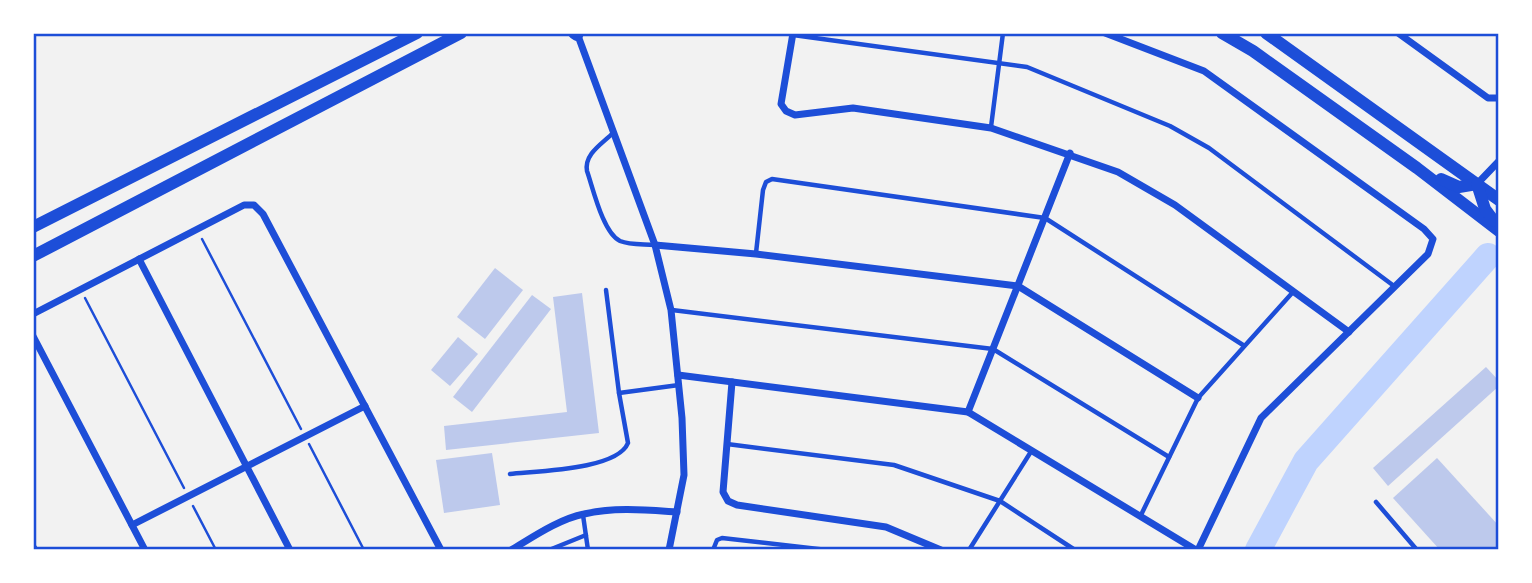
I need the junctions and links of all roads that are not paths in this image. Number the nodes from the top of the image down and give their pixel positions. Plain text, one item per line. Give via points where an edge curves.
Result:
1 (417, 33) edge
2 (461, 33) edge
3 (1003, 33) edge
4 (1105, 33) edge
5 (1222, 33) edge
6 (1266, 33) edge
7 (1398, 33) edge
8 (576, 34) edge
9 (793, 34) edge
10 (999, 64) junction
11 (1499, 98) edge
12 (991, 128) junction
13 (613, 133) junction
14 (1070, 153) junction
15 (1499, 161) edge
16 (1417, 168) junction
17 (1477, 184) junction
18 (1499, 200) edge
19 (1045, 218) junction
20 (33, 227) edge
21 (1499, 229) edge
22 (654, 245) junction
23 (756, 254) junction
24 (33, 256) edge
25 (139, 259) junction
26 (1018, 286) junction
27 (1395, 287) junction
28 (606, 290) dead end
29 (1293, 292) junction
30 (671, 310) junction
31 (33, 314) edge
32 (1349, 332) junction
33 (33, 336) edge
34 (1243, 345) junction
35 (993, 349) junction
36 (678, 375) junction
37 (732, 382) junction
38 (679, 385) junction
39 (620, 393) junction
40 (1198, 398) junction
41 (365, 406) junction
42 (968, 412) junction
43 (727, 444) junction
44 (1033, 449) junction
45 (1169, 457) junction
46 (247, 466) junction
47 (510, 474) dead end
48 (1000, 501) junction
49 (1376, 502) dead end
50 (677, 512) junction
51 (582, 514) junction
52 (1141, 516) junction
53 (132, 526) junction
54 (586, 535) junction
55 (145, 550) edge
56 (290, 550) edge
57 (440, 550) edge
58 (511, 550) edge
59 (549, 550) edge
60 (588, 550) edge
61 (669, 550) edge
62 (713, 550) edge
63 (827, 550) edge
64 (941, 550) edge
65 (969, 550) edge
66 (1075, 550) edge
67 (1197, 550) edge
68 (1417, 550) edge

1 - 20 main road
2 - 24 main road
3 - 10 lane
4 - 27 street via 1204,71 1424,229 1433,239 1429,254
5 - 16 main road
6 - 17 main road
7 - 11 street via 1488,97
8 - 13 street
9 - 10 lane
9 - 12 street via 781,104 786,111 796,115 853,108
10 - 12 lane
10 - 27 lane via 1027,68 1170,126 1209,148
12 - 14 street
13 - 22 street
13 - 22 lane via 586,163 603,217 622,242
14 - 19 street
14 - 29 street via 1118,172 1175,205
15 - 17 street
16 - 17 main road via 1459,187
16 - 21 main road
17 - 18 main road
17 - 21 main road via 1485,209
19 - 23 lane via 772,179 763,190
19 - 26 street
19 - 34 lane
22 - 23 street
22 - 30 street
23 - 26 street
25 - 31 street
25 - 41 street via 244,205 254,205 263,214
25 - 46 street
26 - 35 street
26 - 40 street
27 - 32 street
28 - 39 lane
29 - 32 street
29 - 34 lane
30 - 35 lane
30 - 36 street
32 - 67 street via 1261,418
33 - 53 street
34 - 40 lane
35 - 42 street
35 - 45 lane
36 - 37 street
36 - 38 street
37 - 42 street
37 - 43 street
38 - 39 lane
38 - 50 street via 684,475
39 - 47 lane via 628,443 625,451 577,467
40 - 45 lane
41 - 46 street
41 - 57 street
42 - 44 street
43 - 48 lane via 894,464
43 - 64 street via 723,492 728,501 886,527
44 - 48 lane
44 - 52 street
45 - 52 lane
46 - 53 street
46 - 56 street
48 - 65 lane
48 - 66 lane
49 - 68 lane
50 - 51 street via 621,509
50 - 61 street
51 - 54 lane
51 - 58 street
52 - 67 street
53 - 55 street
54 - 59 lane
54 - 60 lane
62 - 63 lane via 722,538

